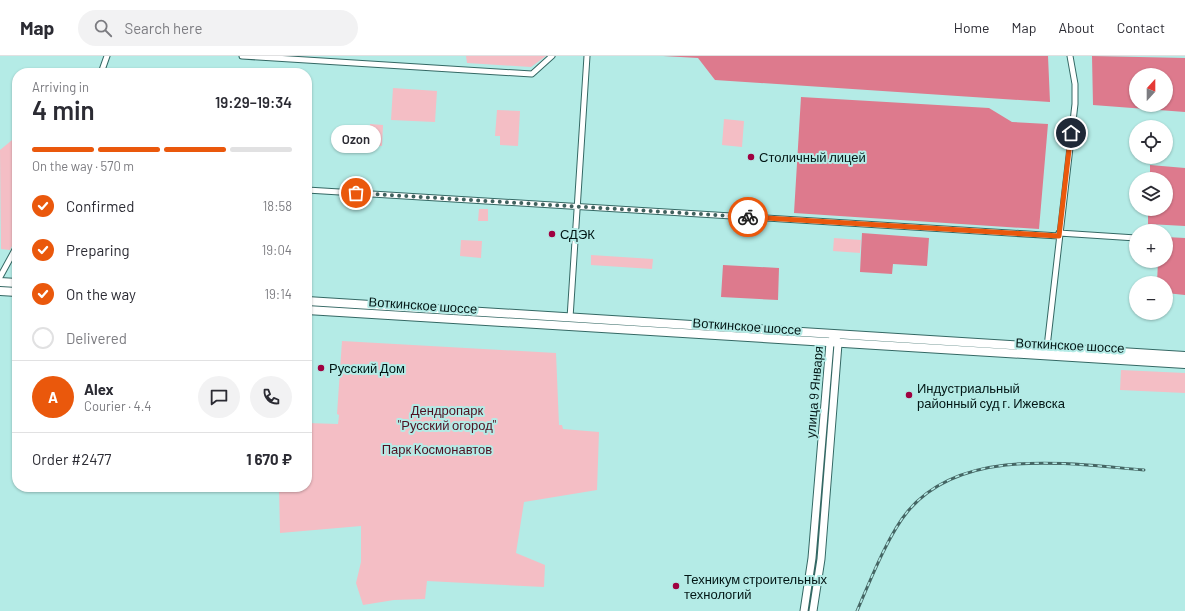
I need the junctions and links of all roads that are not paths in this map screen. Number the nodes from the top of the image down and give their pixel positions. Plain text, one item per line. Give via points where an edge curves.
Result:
1 (107, 56) edge
2 (242, 56) edge
3 (552, 56) edge
4 (587, 56) edge
5 (1070, 56) edge
6 (103, 68) edge
7 (312, 190) edge
8 (578, 206) junction
9 (1059, 234) junction
10 (1129, 238) edge
11 (12, 260) edge
12 (0, 277) edge
13 (0, 282) edge
14 (12, 283) edge
15 (0, 291) edge
16 (12, 292) edge
17 (312, 301) edge
18 (312, 310) edge
19 (570, 318) junction
20 (835, 334) junction
21 (834, 344) junction
22 (1047, 347) junction
23 (1185, 356) edge
24 (1185, 364) edge
25 (813, 543) junction
26 (822, 544) junction
27 (804, 611) edge
28 (813, 611) edge

1 - 6 street
2 - 3 street via 532,74
4 - 8 street
5 - 9 street via 1075,104
7 - 8 street
8 - 9 street
8 - 19 street
9 - 10 street
9 - 22 street
11 - 12 street
13 - 14 main road
15 - 16 main road
17 - 19 main road, Воткинское шоссе
18 - 21 main road, Воткинское шоссе
19 - 20 main road, Воткинское шоссе
20 - 21 main road, улица 9 Января
20 - 22 main road, Воткинское шоссе
21 - 24 main road, Воткинское шоссе
21 - 25 main road, улица 9 Января
21 - 26 main road, улица 9 Января
22 - 23 main road, Воткинское шоссе
25 - 26 main road
25 - 27 main road, улица 9 Января
26 - 28 main road, улица 9 Января

